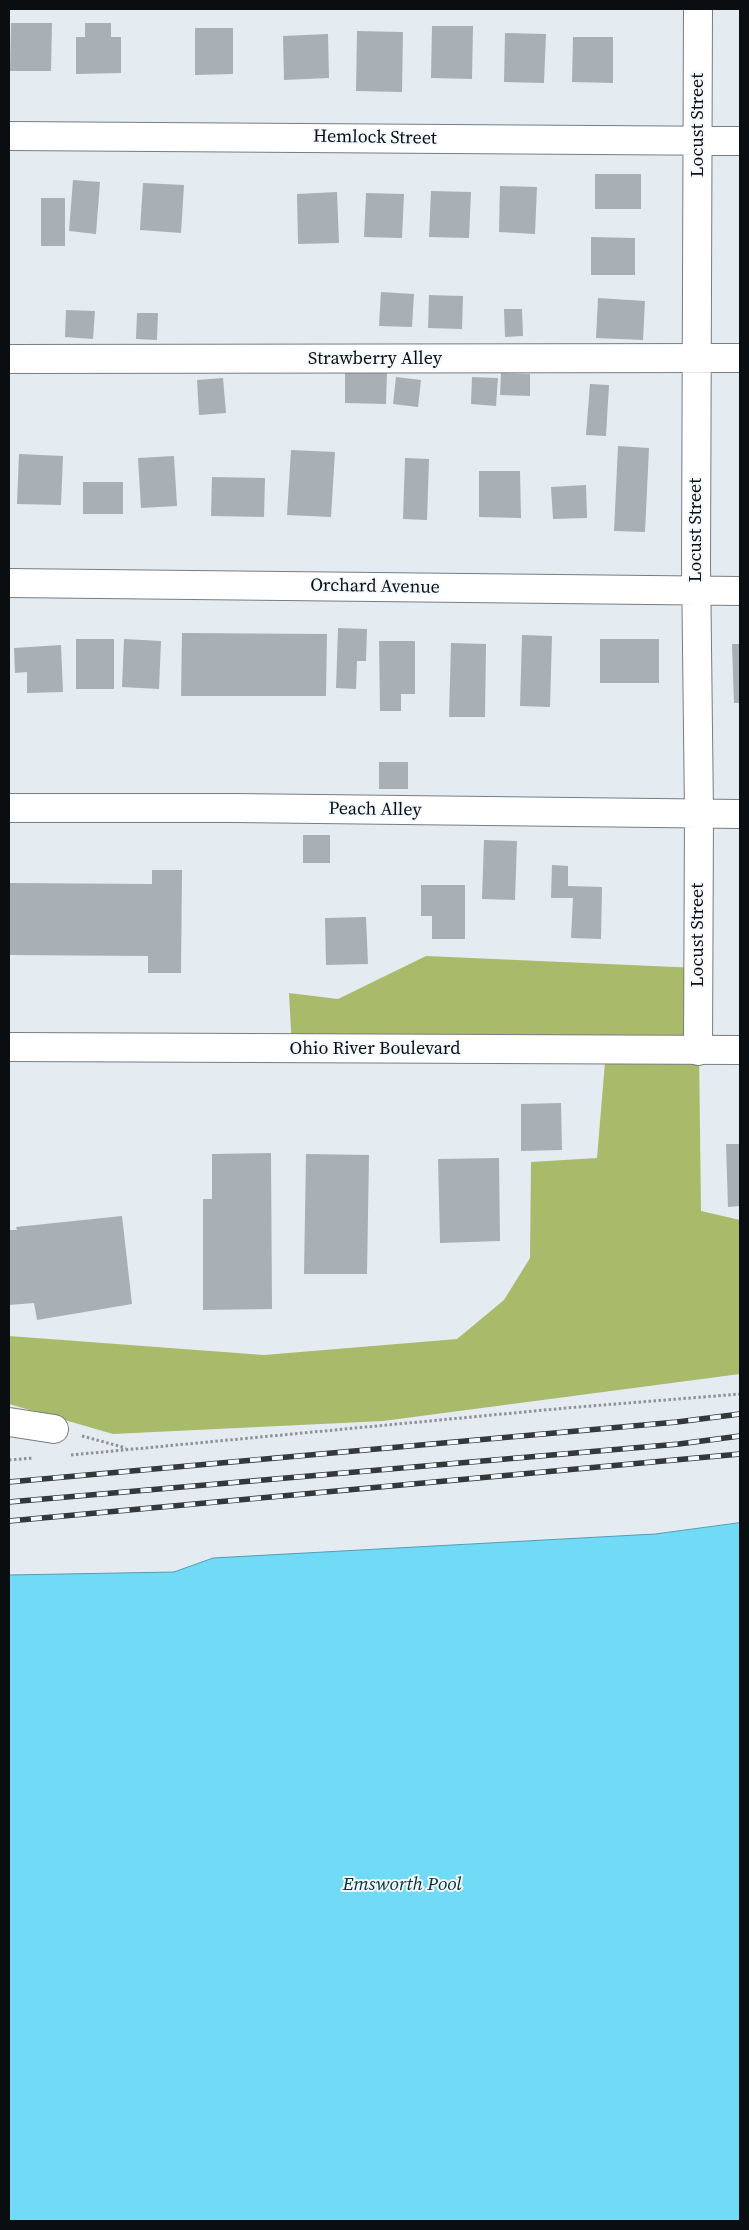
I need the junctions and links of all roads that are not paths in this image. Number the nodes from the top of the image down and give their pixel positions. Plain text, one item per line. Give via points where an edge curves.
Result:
1 (698, 9) edge
2 (9, 136) edge
3 (698, 142) junction
4 (740, 142) edge
5 (697, 358) junction
6 (740, 358) edge
7 (9, 359) edge
8 (9, 583) edge
9 (696, 591) junction
10 (740, 591) edge
11 (9, 808) edge
12 (699, 814) junction
13 (740, 814) edge
14 (9, 1047) edge
15 (740, 1050) edge
16 (698, 1051) junction
17 (9, 1422) edge
18 (54, 1429) road end

1 - 3 main road, Locust Street
2 - 3 main road, Hemlock Street
3 - 4 main road, Hemlock Street
3 - 5 main road, Locust Street
5 - 6 main road, Strawberry Alley
5 - 7 main road, Strawberry Alley
5 - 9 main road, Locust Street
8 - 9 main road, Orchard Avenue
9 - 10 main road, Orchard Avenue
9 - 12 main road, Locust Street
11 - 12 main road, Peach Alley
12 - 13 main road, Peach Alley
12 - 16 main road, Locust Street
14 - 16 main road, Ohio River Boulevard
15 - 16 main road, Ohio River Boulevard
17 - 18 main road

